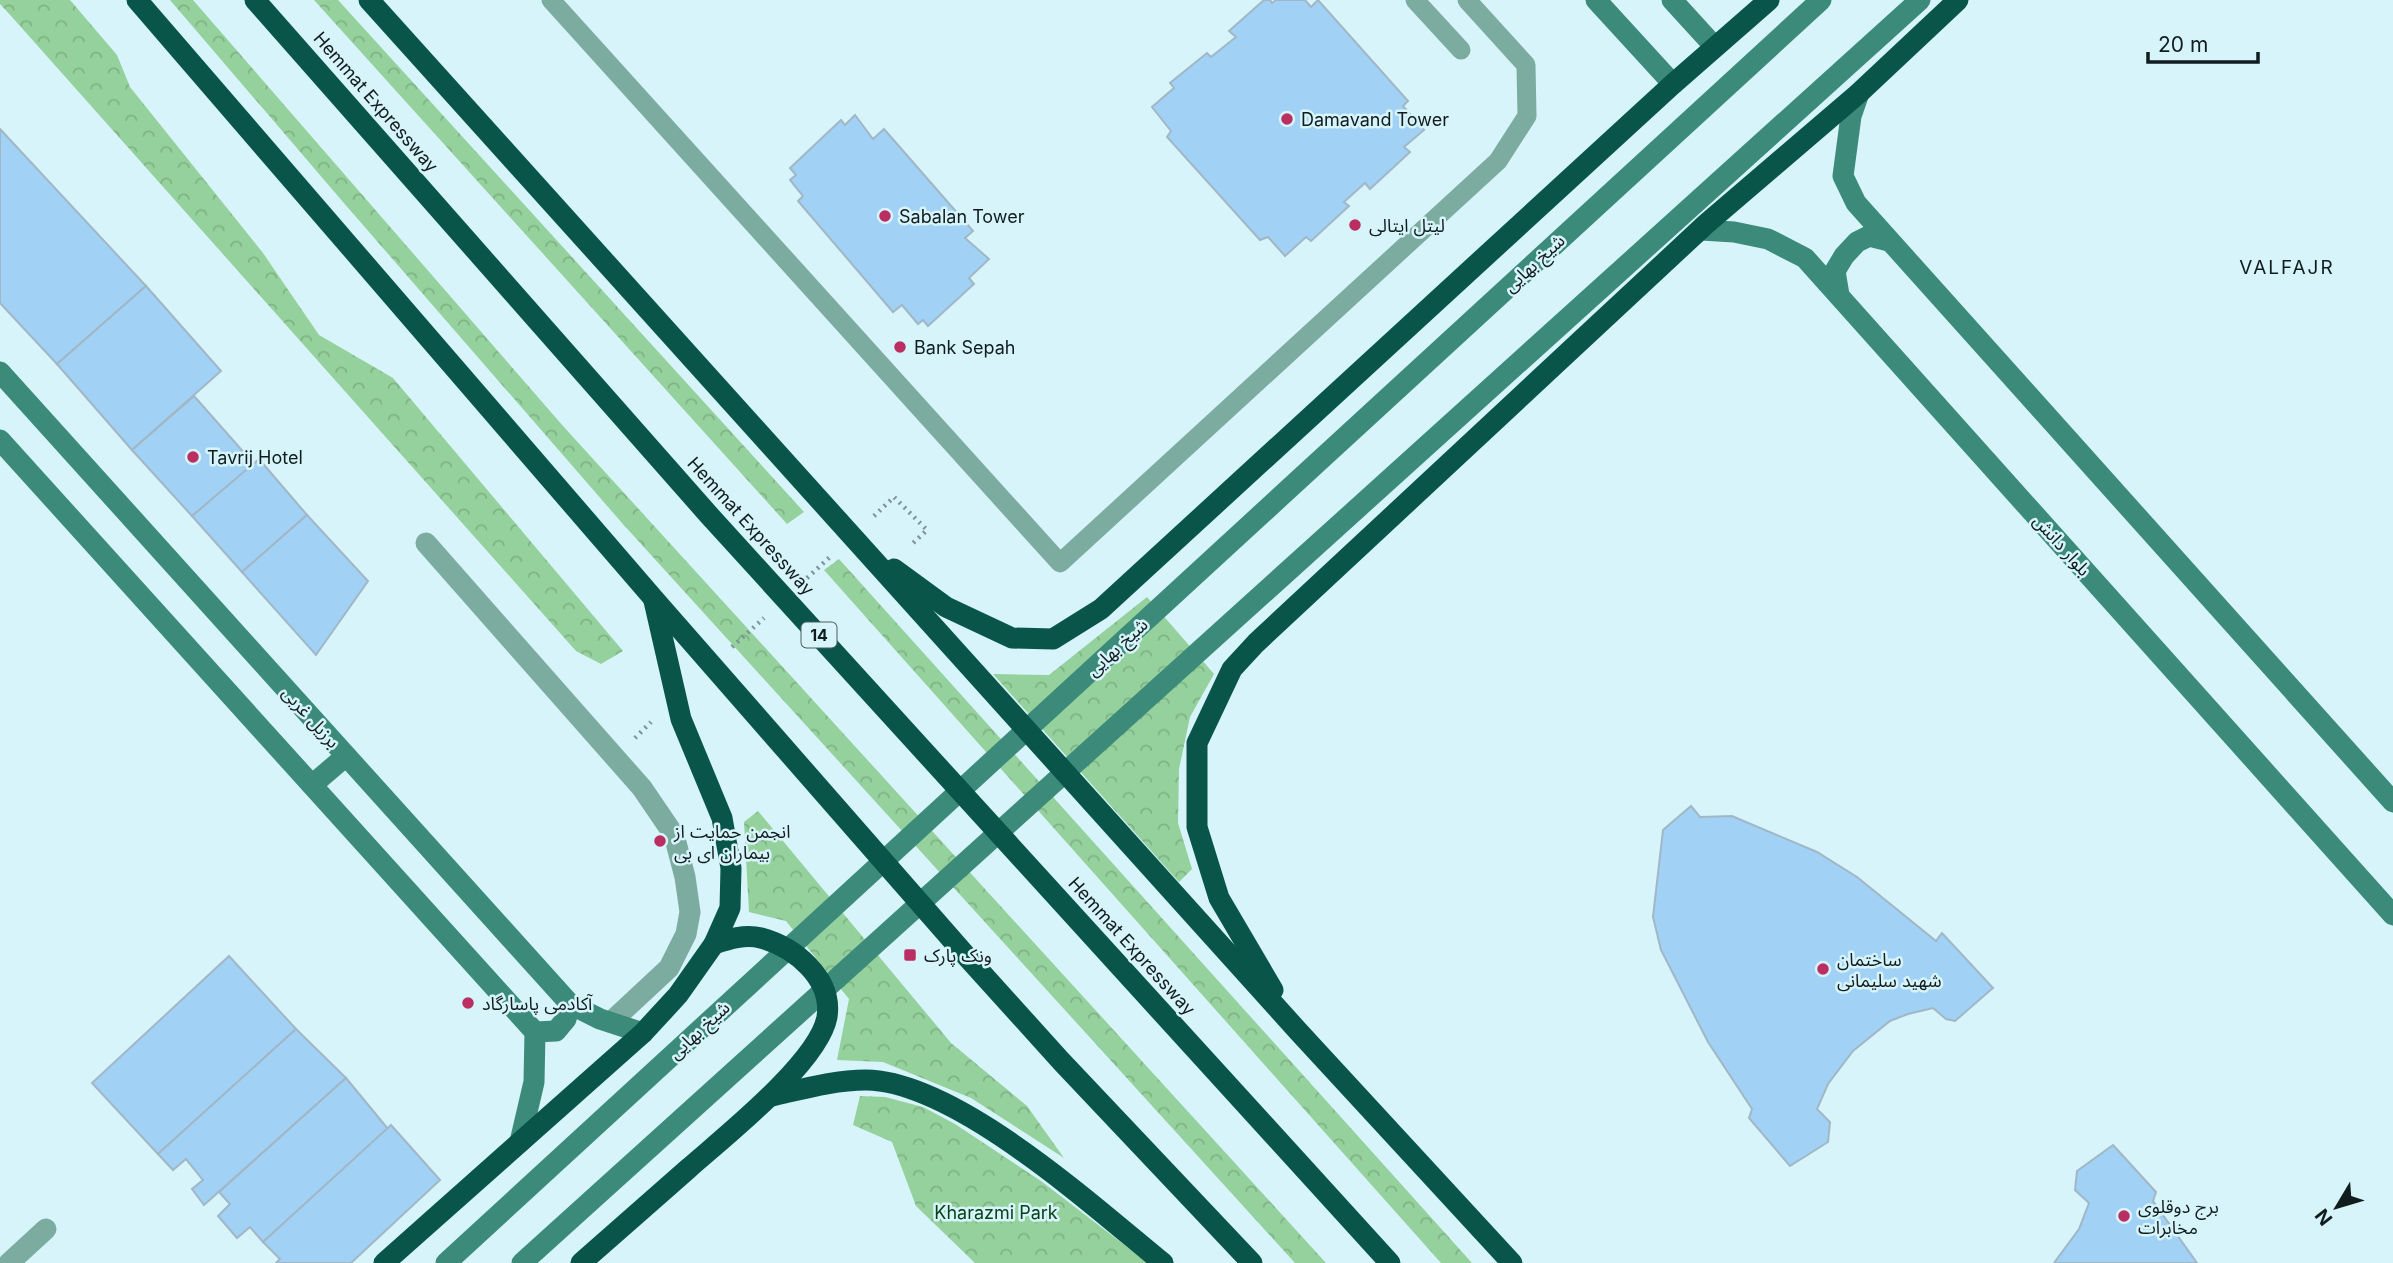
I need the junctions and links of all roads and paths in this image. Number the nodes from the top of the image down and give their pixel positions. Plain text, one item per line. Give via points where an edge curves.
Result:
1 (137, 0) edge
2 (255, 0) edge
3 (551, 0) edge
4 (1415, 0) edge
5 (1467, 0) edge
6 (1596, 0) edge
7 (1672, 0) edge
8 (1769, 0) edge
9 (1821, 0) edge
10 (1920, 0) edge
11 (1958, 0) edge
12 (369, 1) edge
13 (1714, 46) junction
14 (1461, 50) dead end
15 (1673, 84) junction
16 (1859, 93) junction
17 (1701, 230) junction
18 (1889, 241) junction
19 (1839, 295) junction
20 (0, 372) edge
21 (0, 440) edge
22 (894, 497) dead end
23 (927, 530) dead end
24 (856, 541) junction
25 (426, 543) dead end
26 (654, 599) junction
27 (346, 756) junction
28 (312, 785) junction
29 (2393, 802) edge
30 (2393, 915) edge
31 (714, 944) junction
32 (570, 1004) junction
33 (611, 1022) junction
34 (1298, 1031) junction
35 (535, 1032) junction
36 (643, 1033) junction
37 (772, 1096) junction
38 (520, 1142) junction
39 (46, 1229) dead end
40 (1505, 1257) edge
41 (9, 1263) edge
42 (384, 1263) edge
43 (446, 1263) edge
44 (522, 1263) edge
45 (581, 1263) edge
46 (1163, 1263) edge
47 (1252, 1263) edge
48 (1390, 1263) edge

1 - 26 highway
2 - 48 highway, Hemmat Expressway / 14 via 708,514
3 - 5 lane via 1060,563 1497,161 1527,116 1526,65
4 - 14 lane
6 - 15 street
7 - 13 street
8 - 13 highway
9 - 43 street, شیخ بهایی
10 - 44 street
11 - 16 highway
12 - 24 highway
13 - 15 highway
15 - 24 highway via 1101,609 1053,639 1012,638 946,607
16 - 17 highway
16 - 18 street via 1843,176 1856,203
17 - 19 street, بلوار دانش via 1768,239 1805,258
17 - 34 highway via 1232,669 1197,743 1197,827 1219,898
18 - 19 street via 1869,236 1844,256 1835,271
18 - 29 street
19 - 30 street, بلوار دانش
20 - 27 street, برزیل غربی
21 - 28 street
22 - 23 path
24 - 34 highway
25 - 33 street via 642,788 674,835 690,912 687,934 669,968
26 - 31 highway via 681,719 722,818 731,868 730,908
26 - 47 highway via 987,979
27 - 28 street
27 - 32 street, برزیل غربی
28 - 35 street
31 - 36 highway via 678,995
31 - 37 highway via 733,937 760,938 789,950 813,970 827,998 827,1018 813,1046
32 - 33 street, برزیل غربی
32 - 35 street via 556,1031
33 - 36 street, برزیل غربی
34 - 40 highway
35 - 38 street via 534,1082
36 - 38 highway
37 - 45 highway
37 - 46 highway via 868,1080 929,1096 1027,1154
38 - 42 highway
39 - 41 street

